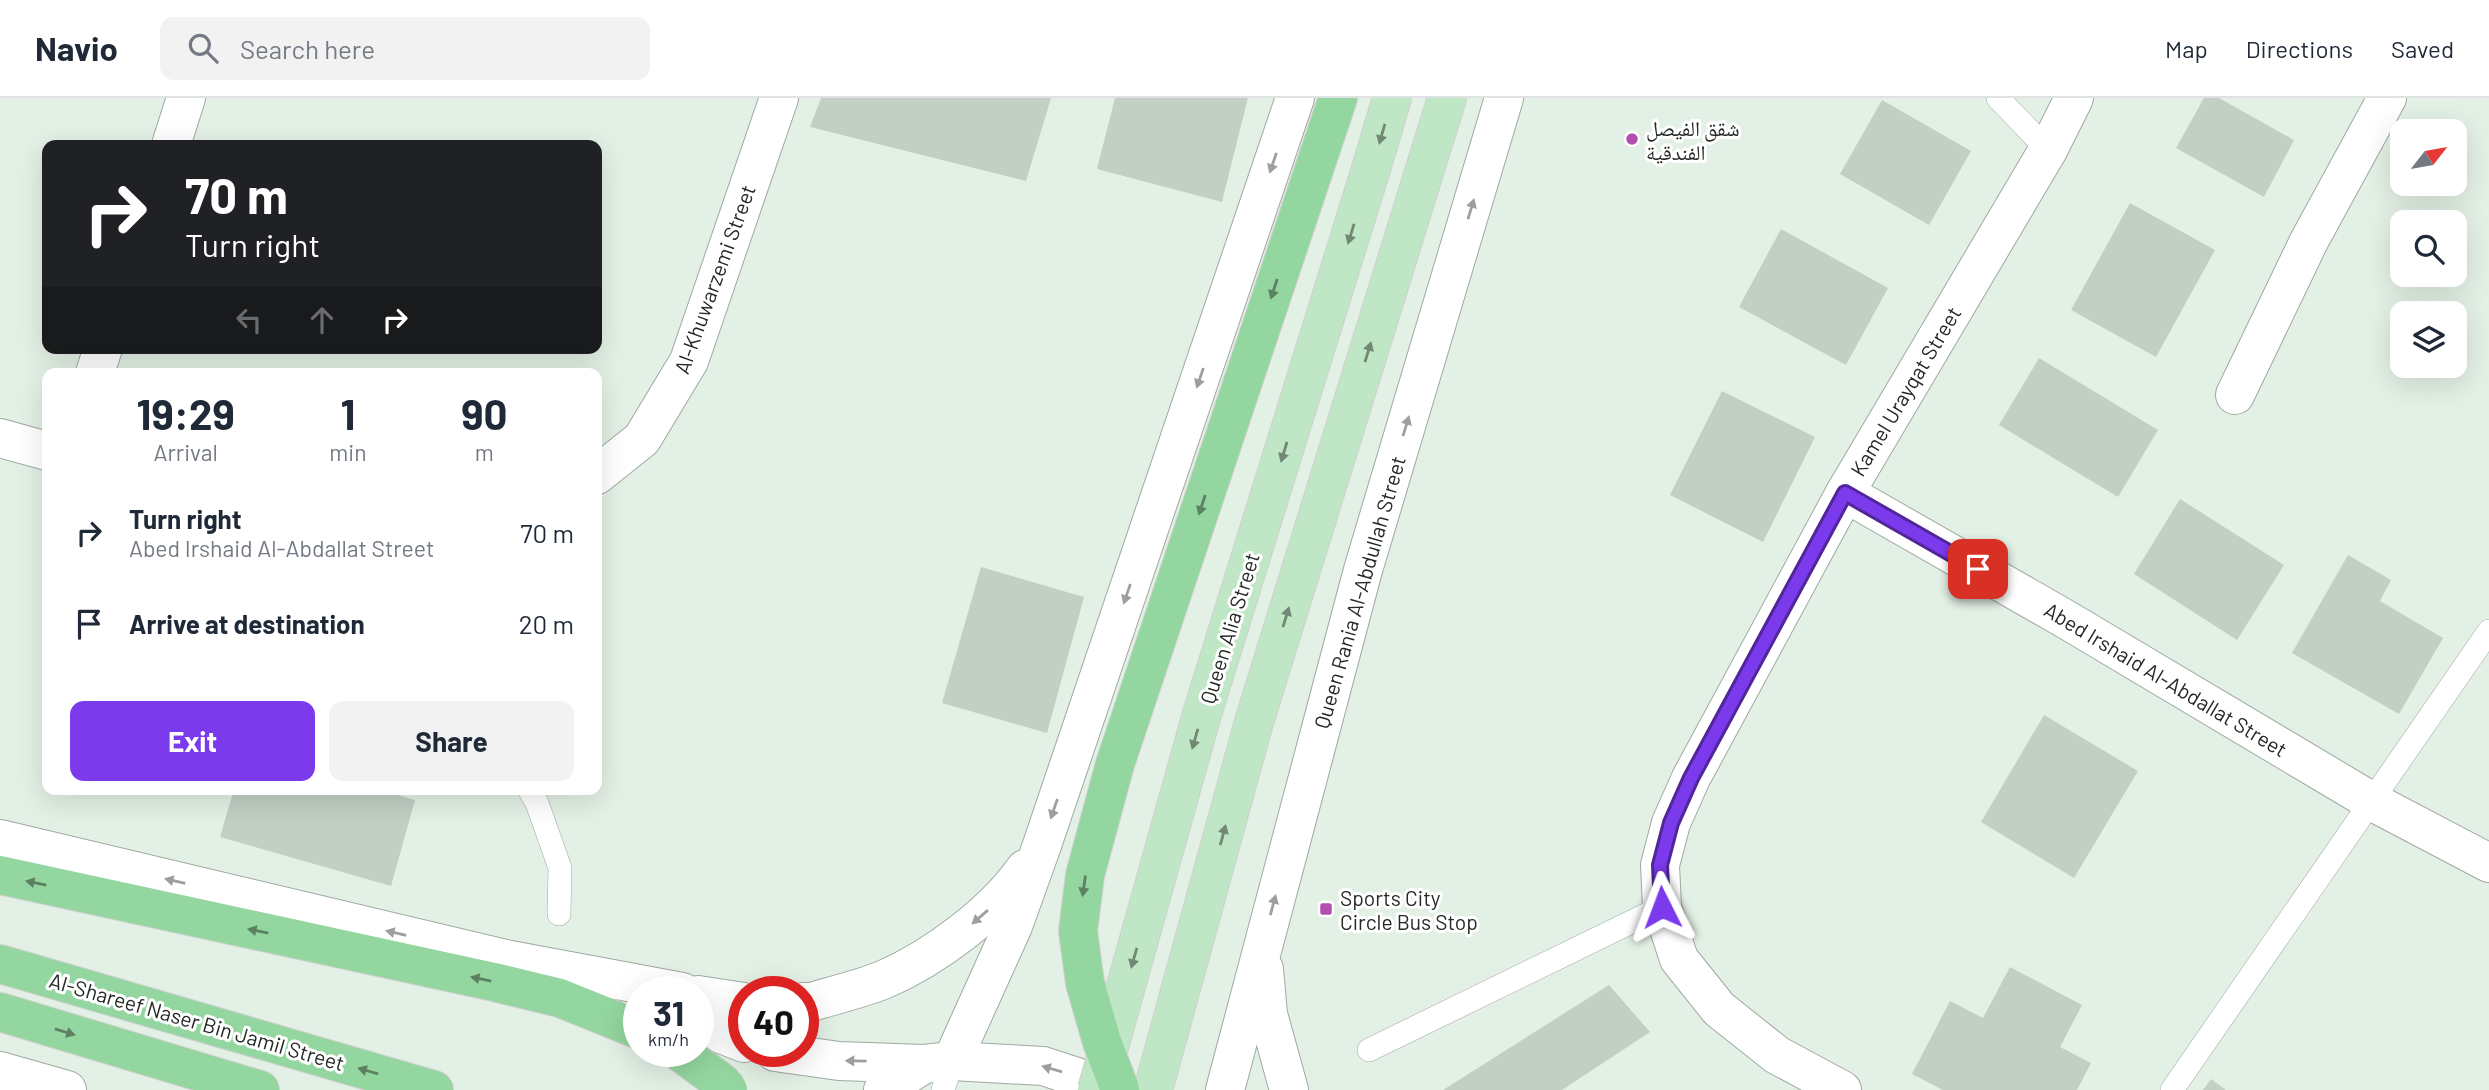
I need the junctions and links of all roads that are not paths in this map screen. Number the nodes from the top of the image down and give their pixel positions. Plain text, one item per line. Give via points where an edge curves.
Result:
1 (186, 98) edge
2 (779, 98) edge
3 (1295, 98) edge
4 (1338, 98) edge
5 (1392, 98) edge
6 (1447, 98) edge
7 (1504, 98) edge
8 (1998, 98) edge
9 (2074, 98) edge
10 (2387, 98) edge
11 (173, 140) edge
12 (2048, 150) junction
13 (2235, 395) dead end
14 (0, 438) edge
15 (42, 450) edge
16 (602, 471) edge
17 (1845, 493) junction
18 (2489, 631) edge
19 (532, 795) edge
20 (2371, 801) junction
21 (0, 839) edge
22 (1041, 848) junction
23 (2489, 863) edge
24 (0, 875) edge
25 (1662, 907) junction
26 (559, 914) dead end
27 (1262, 947) junction
28 (510, 960) junction
29 (0, 964) edge
30 (623, 981) edge
31 (623, 998) edge
32 (819, 1000) edge
33 (0, 1012) edge
34 (623, 1024) edge
35 (1368, 1050) dead end
36 (819, 1059) edge
37 (700, 1067) edge
38 (706, 1067) edge
39 (0, 1071) edge
40 (940, 1072) edge
41 (67, 1090) edge
42 (260, 1090) edge
43 (433, 1090) edge
44 (710, 1090) edge
45 (728, 1090) edge
46 (883, 1090) edge
47 (1097, 1090) edge
48 (1119, 1090) edge
49 (1153, 1090) edge
50 (1225, 1090) edge
51 (1289, 1090) edge
52 (1842, 1090) edge
53 (2172, 1090) edge

1 - 11 main road
2 - 16 main road, Al-Khuwarzemi Street via 689,361 642,439
3 -> 22 main road
4 -> 48 highway, bridge via 1115,764 1085,875 1078,931 1085,983
5 -> 47 main road, Queen Alia Street, bridge via 1202,714
49 -> 6 main road via 1254,722
27 -> 7 main road, Queen Rania Al-Abdullah Street via 1363,570
8 - 12 lane
9 - 12 main road, Kamel Urayqat Street
10 - 13 main road via 2309,241
12 - 17 main road, Kamel Urayqat Street
14 - 15 main road
17 - 20 main road, Abed Irshaid Al-Abdallat Street
17 - 25 main road, Kamel Urayqat Street via 1671,823 1660,865
18 - 20 lane
19 - 26 lane via 560,868
20 - 23 main road, Abed Irshaid Al-Abdallat Street
20 - 53 lane
28 -> 21 main road
22 -> 32 main road via 1009,891 951,942 883,980
22 - 40 main road via 1013,926
34 -> 24 highway via 560,998 494,982
25 - 35 lane
25 - 52 main road, Kamel Urayqat Street via 1679,959 1719,1009 1777,1055
27 - 50 main road, Queen Rania Al-Abdullah Street
27 - 51 main road via 1268,1014
28 - 30 main road
28 - 31 main road
43 -> 29 highway, Al-Shareef Naser Bin Jamil Street
33 -> 42 highway
40 -> 36 main road
37 - 45 highway, bridge
38 - 44 main road
39 - 41 main road
40 - 46 main road
48 -> 40 main road via 1043,1066

